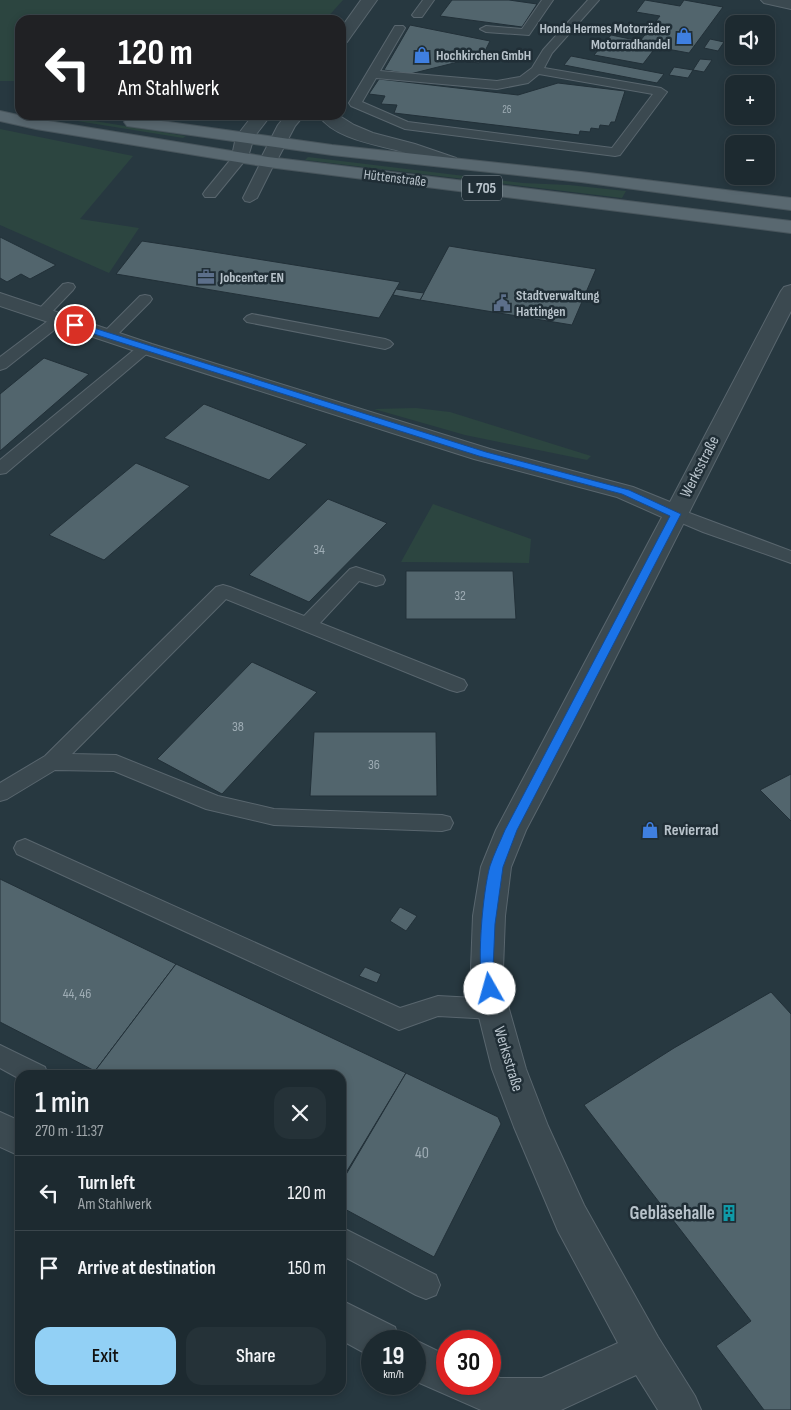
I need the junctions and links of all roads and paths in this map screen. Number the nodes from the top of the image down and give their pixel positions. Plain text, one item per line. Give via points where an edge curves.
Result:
1 (369, 0) edge
2 (428, 0) edge
3 (548, 0) edge
4 (594, 0) edge
5 (769, 0) edge
6 (791, 4) edge
7 (418, 15) dead end
8 (399, 28) dead end
9 (486, 29) dead end
10 (346, 32) edge
11 (537, 70) junction
12 (372, 74) junction
13 (0, 116) edge
14 (15, 119) edge
15 (22, 120) edge
16 (125, 120) edge
17 (258, 120) edge
18 (292, 120) edge
19 (334, 120) edge
20 (245, 137) junction
21 (278, 142) junction
22 (241, 156) junction
23 (268, 162) junction
24 (450, 162) junction
25 (210, 194) dead end
26 (250, 198) dead end
27 (791, 204) edge
28 (791, 227) edge
29 (68, 286) dead end
30 (791, 291) edge
31 (0, 299) edge
32 (146, 299) dead end
33 (50, 317) junction
34 (252, 319) dead end
35 (108, 336) junction
36 (385, 344) dead end
37 (145, 348) junction
38 (0, 365) edge
39 (0, 469) edge
40 (676, 514) junction
41 (791, 557) edge
42 (376, 580) dead end
43 (307, 625) junction
44 (457, 685) dead end
45 (52, 762) junction
46 (0, 793) edge
47 (442, 823) dead end
48 (25, 848) dead end
49 (493, 1008) junction
50 (0, 1056) edge
51 (27, 1070) edge
52 (0, 1128) edge
53 (15, 1137) edge
54 (346, 1243) edge
55 (426, 1285) dead end
56 (346, 1322) edge
57 (361, 1330) edge
58 (644, 1352) junction
59 (492, 1395) edge
60 (681, 1410) edge

1 - 10 street
2 - 7 lane
3 - 9 lane via 525,33
4 - 11 lane via 547,52
5 - 6 street
8 - 12 lane
11 - 12 lane via 524,80 497,85
11 - 12 lane via 661,92 616,152 405,125 355,103
13 - 14 main road, Hüttenstraße / L 705
15 - 22 main road, Hüttenstraße / L 705
16 - 20 main road, Hüttenstraße / L 705
17 - 20 street
18 - 21 street
19 - 24 street via 343,128 378,142 409,148
20 - 21 main road, Hüttenstraße / L 705
20 - 22 street
21 - 23 street
21 - 24 main road, Hüttenstraße / L 705
22 - 23 main road, Hüttenstraße / L 705
22 - 25 lane
23 - 26 lane
23 - 28 main road, Hüttenstraße / L 705
24 - 27 main road, Hüttenstraße / L 705
29 - 33 lane
30 - 40 street, Werksstraße
31 - 33 street
32 - 35 lane
33 - 35 street
33 - 38 lane
34 - 36 lane
35 - 37 street
37 - 39 lane
37 - 40 street via 482,454 625,492
40 - 41 lane
40 - 49 street, Werksstraße via 511,830 496,867 489,916 487,969
42 - 43 lane via 356,573
43 - 44 lane
43 - 45 lane via 224,591
45 - 46 lane
45 - 47 lane via 116,762 214,803 274,817
48 - 49 lane via 399,1019 438,1006
49 - 58 street, Werksstraße via 509,1069 570,1218
50 - 51 lane
52 - 53 street
54 - 55 lane
56 - 57 street
58 - 59 street via 543,1398 500,1398
58 - 60 street, Werksstraße

